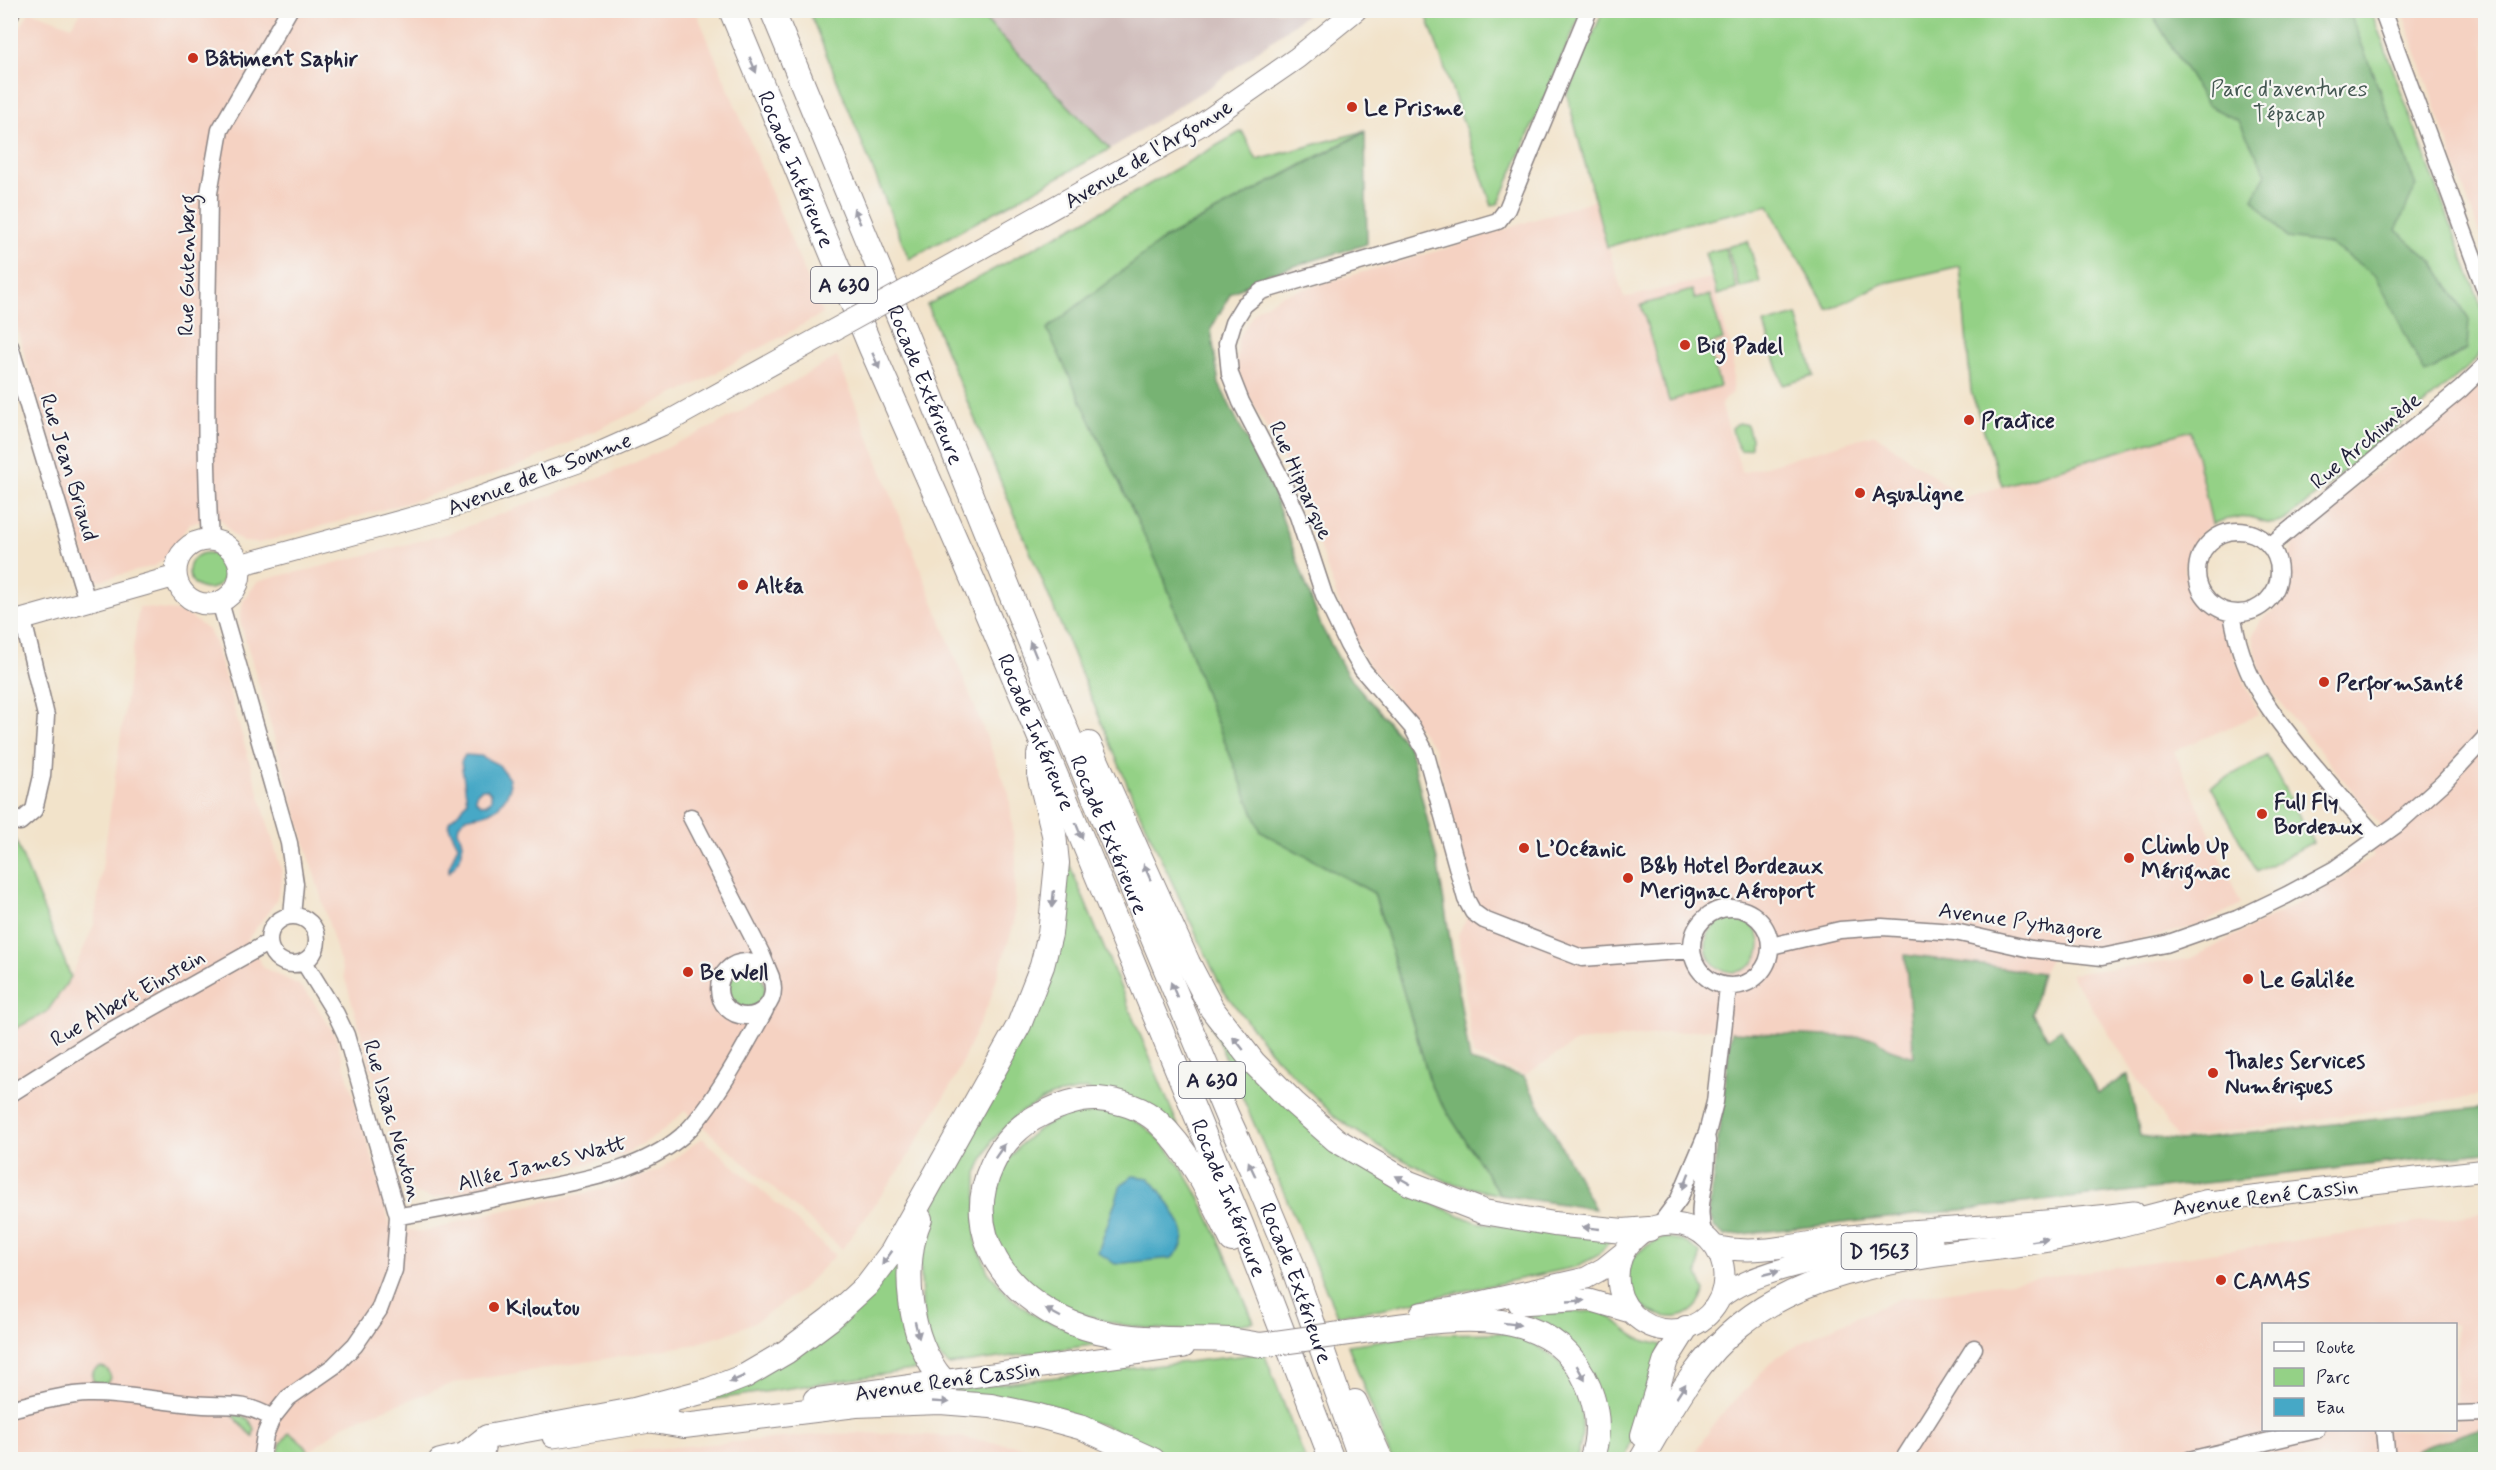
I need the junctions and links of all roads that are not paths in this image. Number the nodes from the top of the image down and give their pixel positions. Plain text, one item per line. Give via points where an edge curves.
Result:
1 (12, 10) edge
2 (289, 10) edge
3 (731, 10) edge
4 (772, 10) edge
5 (1356, 10) edge
6 (1589, 10) edge
7 (2382, 10) edge
8 (10, 15) edge
9 (2486, 292) edge
10 (821, 337) joint
11 (10, 346) edge
12 (2486, 365) edge
13 (210, 540) junction
14 (2271, 545) junction
15 (240, 565) junction
16 (176, 576) junction
17 (87, 601) junction
18 (220, 602) junction
19 (2232, 613) junction
20 (17, 622) edge
21 (1055, 704) junction
22 (2486, 737) edge
23 (1040, 738) junction
24 (691, 817) dead end
25 (20, 822) dead end
26 (2378, 838) junction
27 (292, 916) junction
28 (269, 942) junction
29 (1771, 946) junction
30 (1692, 951) junction
31 (304, 962) junction
32 (771, 977) junction
33 (1728, 987) junction
34 (765, 1010) junction
35 (1019, 1025) junction
36 (10, 1094) edge
37 (1707, 1133) junction
38 (2486, 1170) edge
39 (2206, 1202) junction
40 (398, 1216) junction
41 (2045, 1223) junction
42 (1654, 1227) junction
43 (1709, 1241) junction
44 (1624, 1252) junction
45 (1292, 1264) junction
46 (1720, 1298) junction
47 (1455, 1308) junction
48 (1630, 1312) junction
49 (1368, 1326) junction
50 (1686, 1328) junction
51 (1230, 1341) junction
52 (1974, 1348) dead end
53 (942, 1379) junction
54 (10, 1409) edge
55 (2486, 1413) edge
56 (2457, 1414) edge
57 (272, 1418) junction
58 (654, 1421) junction
59 (2312, 1431) edge
60 (2384, 1431) edge
61 (1323, 1434) junction
62 (467, 1453) junction
63 (264, 1454) edge
64 (439, 1460) edge
65 (1153, 1460) edge
66 (1332, 1460) edge
67 (1361, 1460) edge
68 (1381, 1460) edge
69 (1591, 1460) edge
70 (1634, 1460) edge
71 (1641, 1460) edge
72 (1903, 1460) edge
73 (2189, 1460) edge
74 (2387, 1460) edge

1 - 8 street
2 - 13 street, Rue Gutenberg via 220,130 212,166 207,356
3 -> 23 highway, Rocade Intérieure / A 630 via 871,348
21 -> 4 highway, Rocade Extérieure / A 630
5 - 10 main road, Avenue de l'Argonne, bridge via 1297,58 1199,126
6 - 30 street, Rue Hipparque via 1507,209 1498,221 1262,291 1244,305 1233,323 1227,343 1228,364 1241,402 1298,516 1339,629 1362,669 1412,727 1425,750 1466,899 1473,912 1484,920 1582,958
7 - 9 street
10 - 15 main road, Avenue de la Somme via 662,425 560,469 452,507
11 - 17 street, Rue Jean Briaud
12 - 14 street, Rue Archimède
13 - 15 main road via 229,548
13 - 16 main road via 185,550 179,558
14 - 19 street via 2279,570 2271,597 2260,607
14 - 19 street via 2250,533 2230,531 2206,545 2199,557 2196,570 2203,595 2221,610
15 - 18 main road via 234,591
16 - 17 main road
16 - 18 main road via 192,600
17 - 20 main road
18 - 27 street via 289,843 295,884
19 - 26 street via 2244,662 2266,705 2337,795
20 - 25 street via 46,716 42,776 34,810
42 -> 21 highway via 1623,1231 1484,1212 1408,1183 1336,1140 1254,1063 1212,1009 1086,737
45 -> 21 highway, Rocade Extérieure / A 630
22 - 26 street, Avenue Pythagore via 2443,783
23 -> 35 highway via 1038,774 1054,834 1057,863 1047,945
23 -> 61 highway, Rocade Intérieure / A 630 via 1241,1224
24 - 32 street
26 - 29 street, Avenue Pythagore via 2319,879 2237,919 2166,944 2102,957 2031,949 1928,928 1840,930
27 - 28 street via 278,921
27 - 31 street via 308,920 317,934 316,950
28 - 31 street via 278,960
28 - 36 street, Rue Albert Einstein via 100,1037
29 - 30 street via 1769,933 1752,913 1727,908 1715,911 1697,927
29 - 33 street via 1763,971 1741,986
30 - 33 street via 1703,975
31 - 40 street, Rue Isaac Newton via 346,1035
32 - 34 street via 773,994
32 - 34 street via 758,964 740,963 725,972 718,989 724,1006 731,1012 748,1017
33 - 37 street via 1715,1102
34 - 40 street, Allée James Watt via 702,1113 656,1155 595,1177
35 -> 53 highway via 1011,1052 918,1222 911,1257 916,1329 926,1359
35 -> 62 highway via 892,1252 867,1285 803,1340 766,1365 729,1383 634,1410 487,1437
37 -> 42 street via 1679,1199
37 - 43 street via 1700,1221
38 - 39 main road, Avenue René Cassin / D 1563
39 - 41 main road, Avenue René Cassin / D 1563
71 -> 39 highway via 1679,1393 1715,1348 1760,1310 1806,1285 1864,1268 2048,1239
40 - 57 street, Rue Isaac Newton via 394,1270 379,1310 342,1359 296,1391
41 - 43 main road, Avenue René Cassin / D 1563 via 1858,1235 1739,1251
46 -> 41 main road, Avenue René Cassin / D 1563 via 1745,1281 1783,1270
42 - 43 main road via 1683,1226
42 - 44 main road
43 - 46 main road via 1722,1263 1724,1281
44 - 47 main road via 1586,1278
44 - 48 main road via 1618,1283
45 - 67 highway, Rocade Extérieure / A 630
45 - 68 highway
46 - 50 main road via 1712,1312
47 -> 48 main road via 1589,1300
47 - 49 main road
48 - 50 main road via 1655,1328
49 - 51 highway, bridge via 1261,1345
49 -> 69 highway via 1480,1321 1520,1324 1541,1332 1559,1344 1583,1373 1596,1411 1597,1431
50 - 70 highway via 1666,1360
51 - 53 main road, Avenue René Cassin
51 -> 61 highway via 1108,1333 1073,1323 1022,1293 1004,1274 993,1254 982,1213 988,1173 1015,1131 1052,1108 1088,1099 1111,1100 1155,1120 1173,1138 1227,1230
52 - 72 street
53 - 58 main road, Avenue René Cassin
54 - 57 street via 78,1395 117,1395 205,1405 241,1404
55 - 56 street
57 - 63 street
58 - 62 main road, Avenue René Cassin
58 -> 65 highway via 684,1426 856,1405 940,1402 992,1406 1083,1428
59 - 73 street
60 - 74 street
61 - 66 highway, Rocade Intérieure / A 630
62 - 64 main road, Avenue René Cassin

